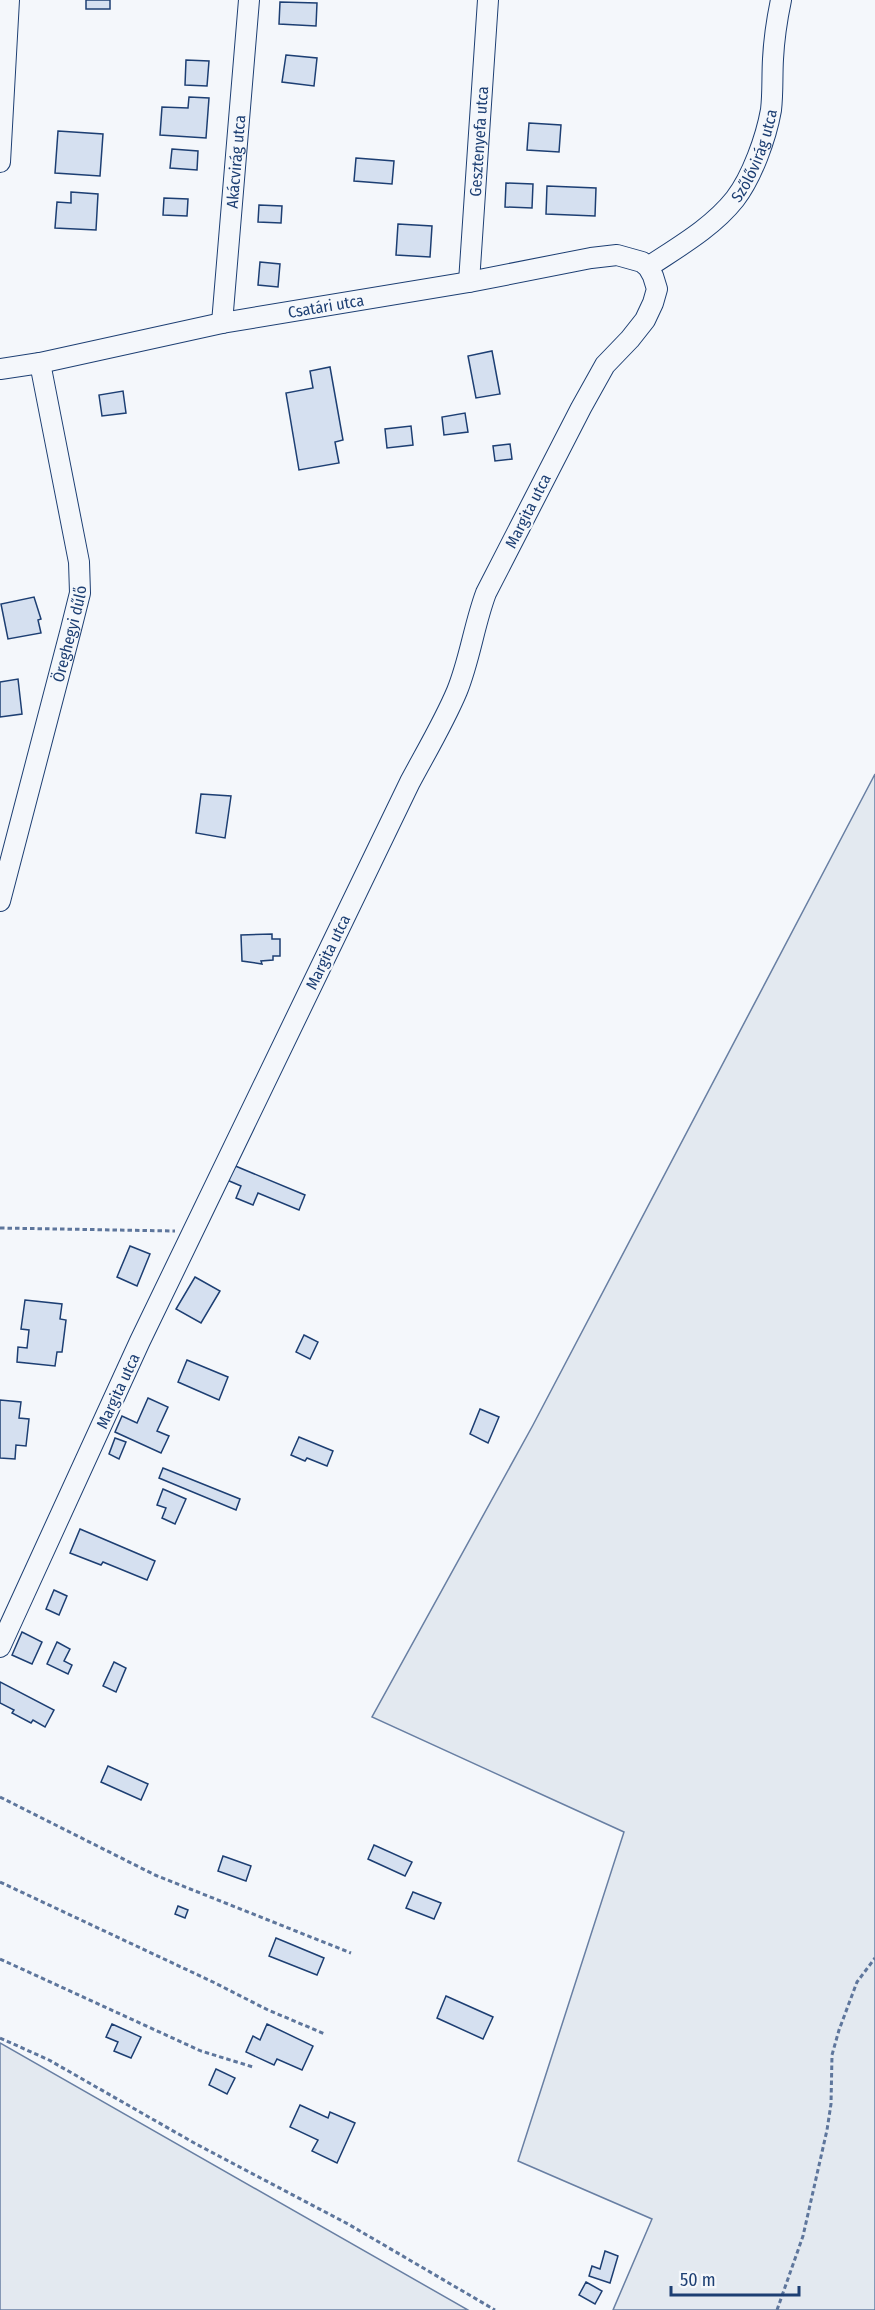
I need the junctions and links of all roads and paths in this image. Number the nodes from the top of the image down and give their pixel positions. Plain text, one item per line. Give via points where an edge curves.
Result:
1 (9, 0) edge
2 (249, 0) edge
3 (488, 0) edge
4 (781, 0) edge
5 (0, 162) edge
6 (648, 267) junction
7 (470, 282) junction
8 (222, 323) junction
9 (40, 363) junction
10 (0, 369) edge
11 (0, 901) edge
12 (0, 1228) edge
13 (193, 1231) junction
14 (0, 1647) edge
15 (0, 1797) edge
16 (0, 1882) edge
17 (351, 1953) dead end
18 (875, 1958) edge
19 (0, 1959) edge
20 (325, 2034) dead end
21 (0, 2038) edge
22 (253, 2067) dead end
23 (495, 2310) edge
24 (777, 2310) edge

1 - 5 street
2 - 8 street, Akácvirág utca
3 - 7 street, Gesztenyefa utca
4 - 6 street, Szőlővirág utca via 771,110 754,165 736,199 720,215
6 - 7 street, Csatári utca via 617,255
6 - 13 street, Margita utca via 657,289 645,320 600,373 486,593 456,692
7 - 8 street, Csatári utca
8 - 9 street, Csatári utca
9 - 10 street, Csatári utca
9 - 11 street, Öreghegyi dűlő via 73,525 80,584
12 - 13 path
13 - 14 street, Margita utca
15 - 17 path via 155,1875
16 - 20 path
18 - 24 path via 857,1982 838,2030 832,2055 827,2130 803,2236
19 - 22 path via 201,2051
21 - 23 path via 49,2060 348,2224

